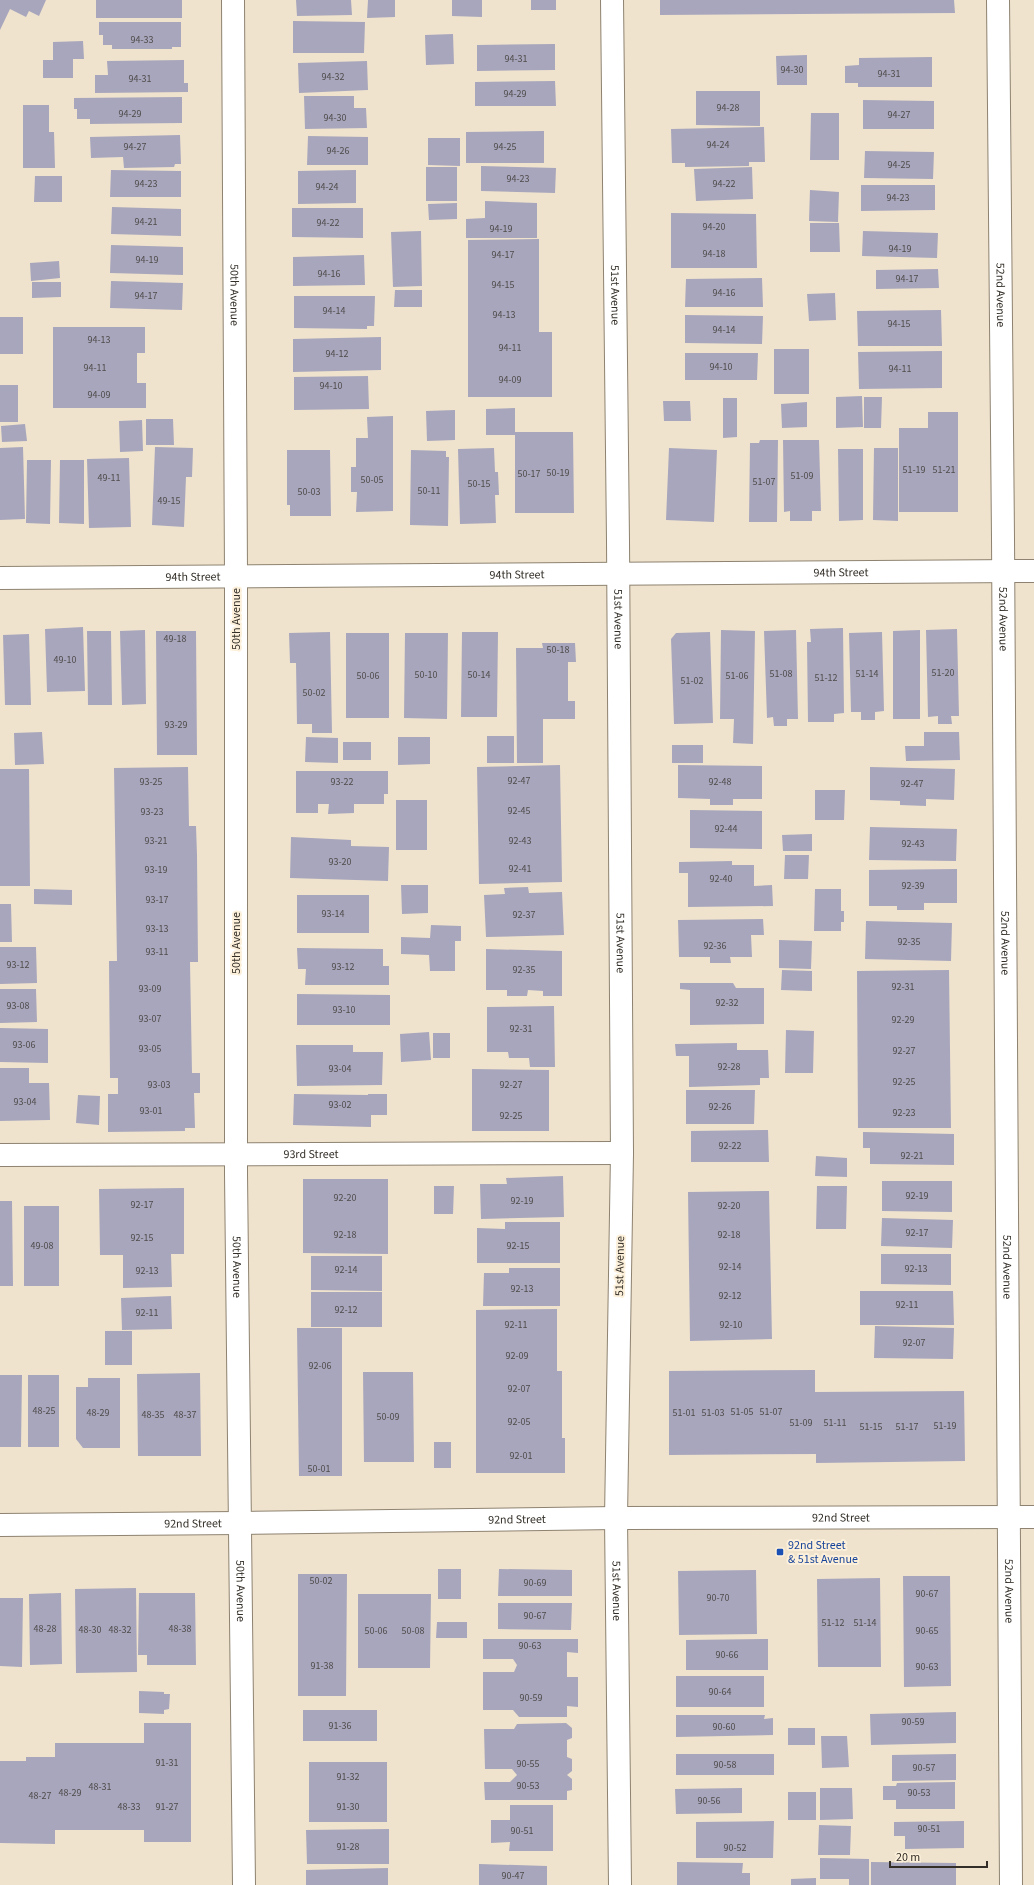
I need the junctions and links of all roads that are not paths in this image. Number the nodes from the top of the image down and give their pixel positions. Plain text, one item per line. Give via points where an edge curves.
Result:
1 (233, 0) edge
2 (612, 0) edge
3 (998, 0) edge
4 (1003, 571) junction
5 (1034, 571) edge
6 (618, 573) junction
7 (236, 575) junction
8 (0, 578) edge
9 (236, 1153) junction
10 (622, 1153) junction
11 (0, 1155) edge
12 (1009, 1517) junction
13 (1034, 1517) edge
14 (616, 1518) junction
15 (239, 1524) junction
16 (0, 1525) edge
17 (244, 1885) edge
18 (620, 1885) edge
19 (1011, 1885) edge

1 - 7 street, 50th Avenue
2 - 6 street, 51st Avenue
3 - 4 street, 52nd Avenue
4 - 5 street, 94th Street
4 - 6 street, 94th Street
4 - 12 street, 52nd Avenue
6 - 7 street, 94th Street
6 - 10 street, 51st Avenue
7 - 8 street, 94th Street
7 - 9 street, 50th Avenue
9 - 10 street, 93rd Street
9 - 11 street, 93rd Street
9 - 15 street, 50th Avenue
10 - 14 street, 51st Avenue
12 - 13 street, 92nd Street
12 - 14 street, 92nd Street
12 - 19 street, 52nd Avenue
14 - 15 street, 92nd Street
14 - 18 street, 51st Avenue
15 - 16 street, 92nd Street
15 - 17 street, 50th Avenue

